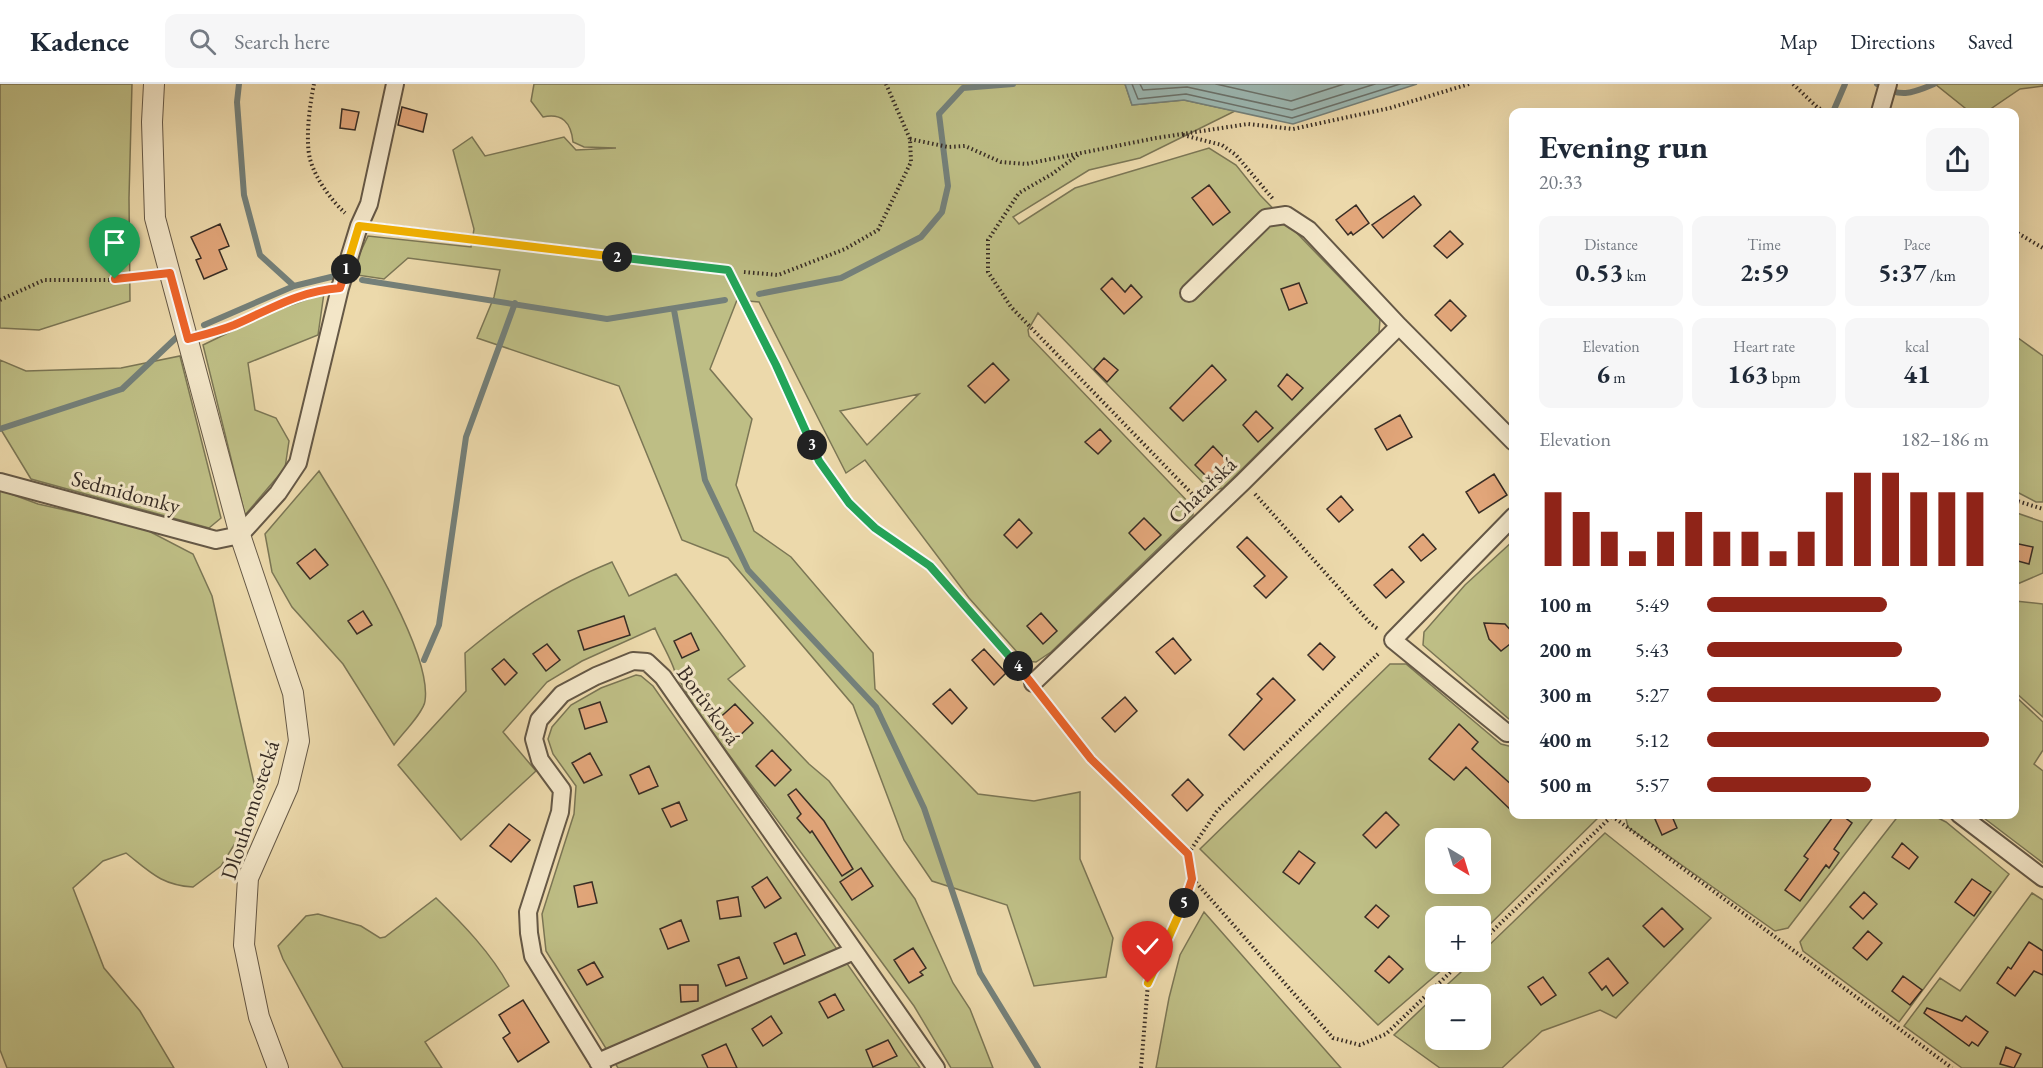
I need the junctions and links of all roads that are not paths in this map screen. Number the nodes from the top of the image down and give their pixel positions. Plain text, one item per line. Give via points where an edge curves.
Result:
1 (154, 84) edge
2 (395, 84) edge
3 (359, 226) junction
4 (1189, 293) dead end
5 (1399, 326) junction
6 (1509, 437) edge
7 (0, 482) edge
8 (1509, 521) edge
9 (240, 535) junction
10 (1033, 683) joint
11 (1509, 733) edge
12 (1966, 819) edge
13 (2043, 878) edge
14 (854, 951) junction
15 (600, 1065) edge
16 (278, 1068) edge
17 (936, 1068) edge

1 - 9 street, Dlouhomostecká via 155,218
2 - 3 street via 369,204
3 - 9 street via 298,463 278,493
3 - 10 lane via 728,270 819,461 849,503 875,528 930,566
4 - 5 street via 1266,218 1286,215 1309,230
5 - 6 street
5 - 10 street, Chatařská
7 - 9 street, Sedmidomky via 216,540
8 - 11 street via 1393,640
9 - 16 street, Dlouhomostecká via 293,693 299,741 288,787 248,878 244,945 259,1017
12 - 13 street
14 - 15 street, Borůvková
14 - 15 street, Borůvková via 663,677 647,662 633,661 596,676 562,694 539,720 534,739 540,760 562,790 560,812 528,912 533,956
14 - 17 street, Borůvková

